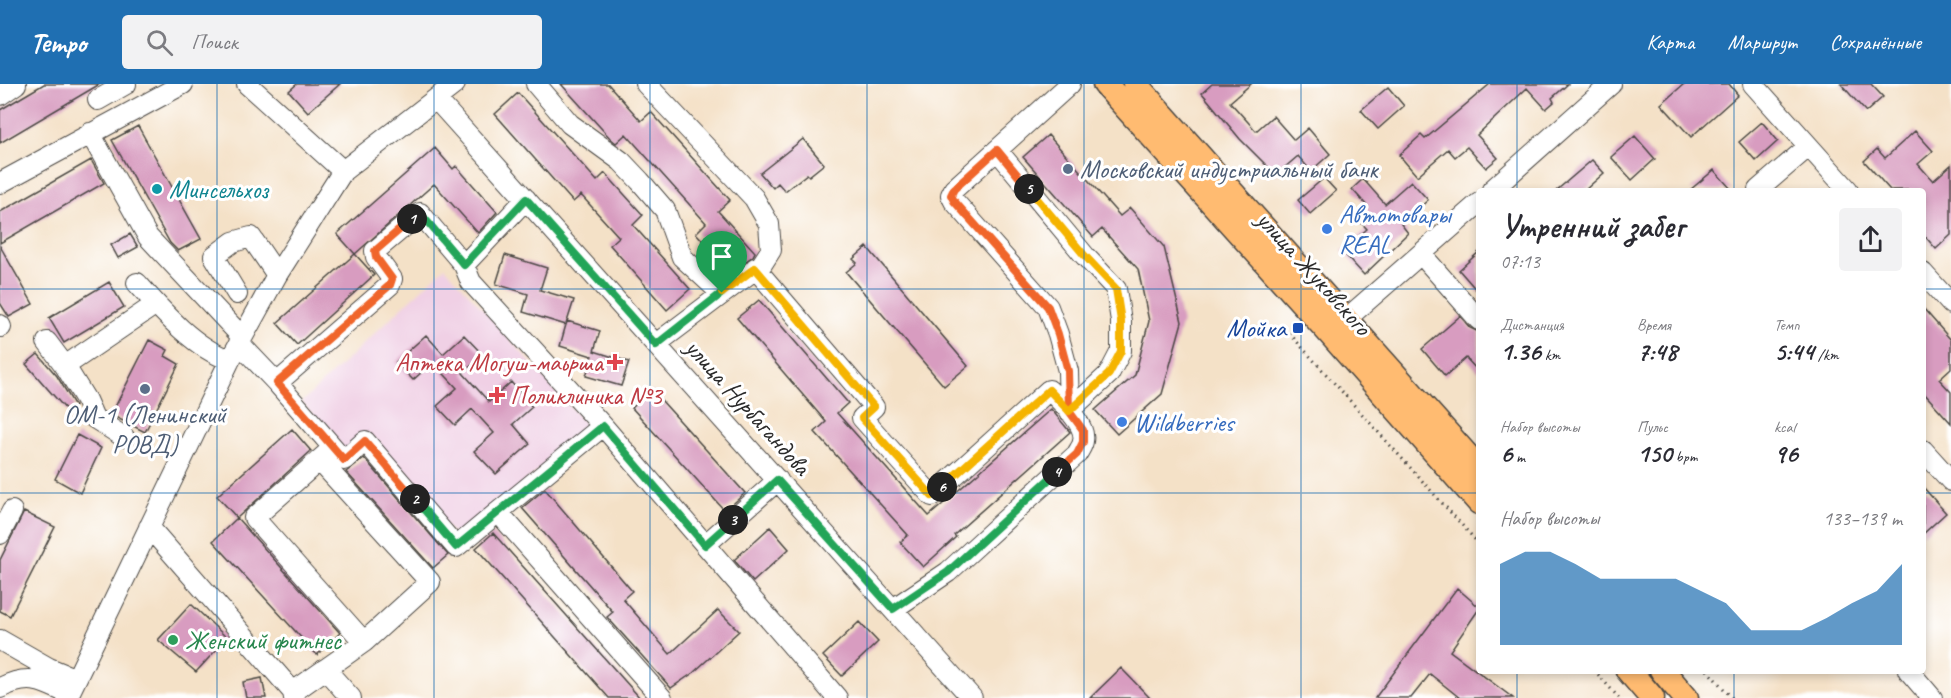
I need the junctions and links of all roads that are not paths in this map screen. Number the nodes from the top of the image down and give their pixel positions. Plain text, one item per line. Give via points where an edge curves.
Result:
1 (16, 84) edge
2 (126, 84) edge
3 (183, 84) edge
4 (455, 84) edge
5 (536, 84) edge
6 (646, 84) edge
7 (1070, 84) edge
8 (1105, 84) edge
9 (1135, 84) edge
10 (1611, 84) edge
11 (1753, 84) edge
12 (255, 87) edge
13 (0, 95) edge
14 (436, 99) junction
15 (98, 100) dead end
16 (90, 134) junction
17 (1808, 147) junction
18 (997, 150) junction
19 (343, 171) junction
20 (0, 183) edge
21 (1494, 188) edge
22 (1760, 188) edge
23 (1846, 188) edge
24 (526, 199) junction
25 (1476, 205) edge
26 (1421, 254) junction
27 (464, 265) junction
28 (755, 268) junction
29 (277, 275) junction
30 (1926, 276) edge
31 (136, 283) dead end
32 (722, 293) junction
33 (237, 294) dead end
34 (156, 304) junction
35 (1951, 304) edge
36 (1476, 317) edge
37 (1345, 320) junction
38 (240, 340) junction
39 (47, 342) dead end
40 (656, 345) junction
41 (230, 360) junction
42 (65, 366) junction
43 (277, 383) junction
44 (1069, 411) junction
45 (603, 426) junction
46 (124, 437) dead end
47 (1926, 453) edge
48 (326, 454) junction
49 (1476, 466) edge
50 (777, 480) junction
51 (1951, 481) edge
52 (1476, 499) edge
53 (12, 511) dead end
54 (498, 512) junction
55 (149, 527) junction
56 (0, 534) edge
57 (705, 545) junction
58 (893, 609) junction
59 (0, 640) edge
60 (363, 642) junction
61 (325, 669) junction
62 (1631, 674) edge
63 (1665, 674) edge
64 (1911, 674) edge
65 (0, 688) edge
66 (71, 690) edge
67 (294, 695) edge
68 (351, 698) edge
69 (662, 698) edge
70 (837, 698) edge
71 (972, 698) edge
72 (1652, 698) edge
73 (1686, 698) edge
74 (1932, 698) edge

1 - 13 street
2 - 15 street
3 - 16 street
4 - 14 street
5 - 32 street via 570,124 621,160 640,181 665,210 682,257
6 - 28 street via 754,198 769,224 771,250
7 - 18 street
8 - 52 main road, улица Жуковского
9 - 37 main road
10 - 21 street
11 - 17 street
12 - 19 street
14 - 19 street
14 - 24 street, улица Нурбагандова
16 - 20 street
16 - 38 street via 148,237
17 - 22 street
17 - 23 street
18 - 44 street via 954,189 952,198 1048,307 1068,371
18 - 44 street via 1116,289 1121,351 1109,374
19 - 29 street
24 - 27 street
24 - 40 street, улица Нурбагандова
25 - 26 street
26 - 36 street
26 - 37 street
27 - 43 street via 420,213 375,251 392,279 390,285
27 - 45 street via 471,282
28 - 32 street
28 - 44 street via 874,407 862,418 932,496 1049,390
29 - 33 street via 251,237 233,242 214,256
29 - 38 street
30 - 35 street
31 - 34 street
32 - 40 street
34 - 41 street via 173,323 219,357
34 - 42 street
37 - 49 main road
38 - 41 street
38 - 43 street
39 - 42 street
40 - 50 street, улица Нурбагандова
41 - 55 street
42 - 46 street via 94,418
43 - 48 street
44 - 58 street via 1083,430 1077,454 948,572
45 - 54 street
45 - 57 street
47 - 51 street
48 - 54 street via 344,460 365,441 456,547
48 - 60 street via 430,582
48 - 60 street via 254,518
50 - 57 street
50 - 58 street, улица Нурбагандова
53 - 56 street
54 - 69 street
55 - 66 street
55 - 67 street
57 - 70 street
58 - 71 street, улица Нурбагандова
59 - 66 street via 49,668
60 - 61 street
61 - 67 street
61 - 68 street
62 - 72 main road
63 - 73 main road
64 - 74 street
65 - 66 street via 17,680 36,680

